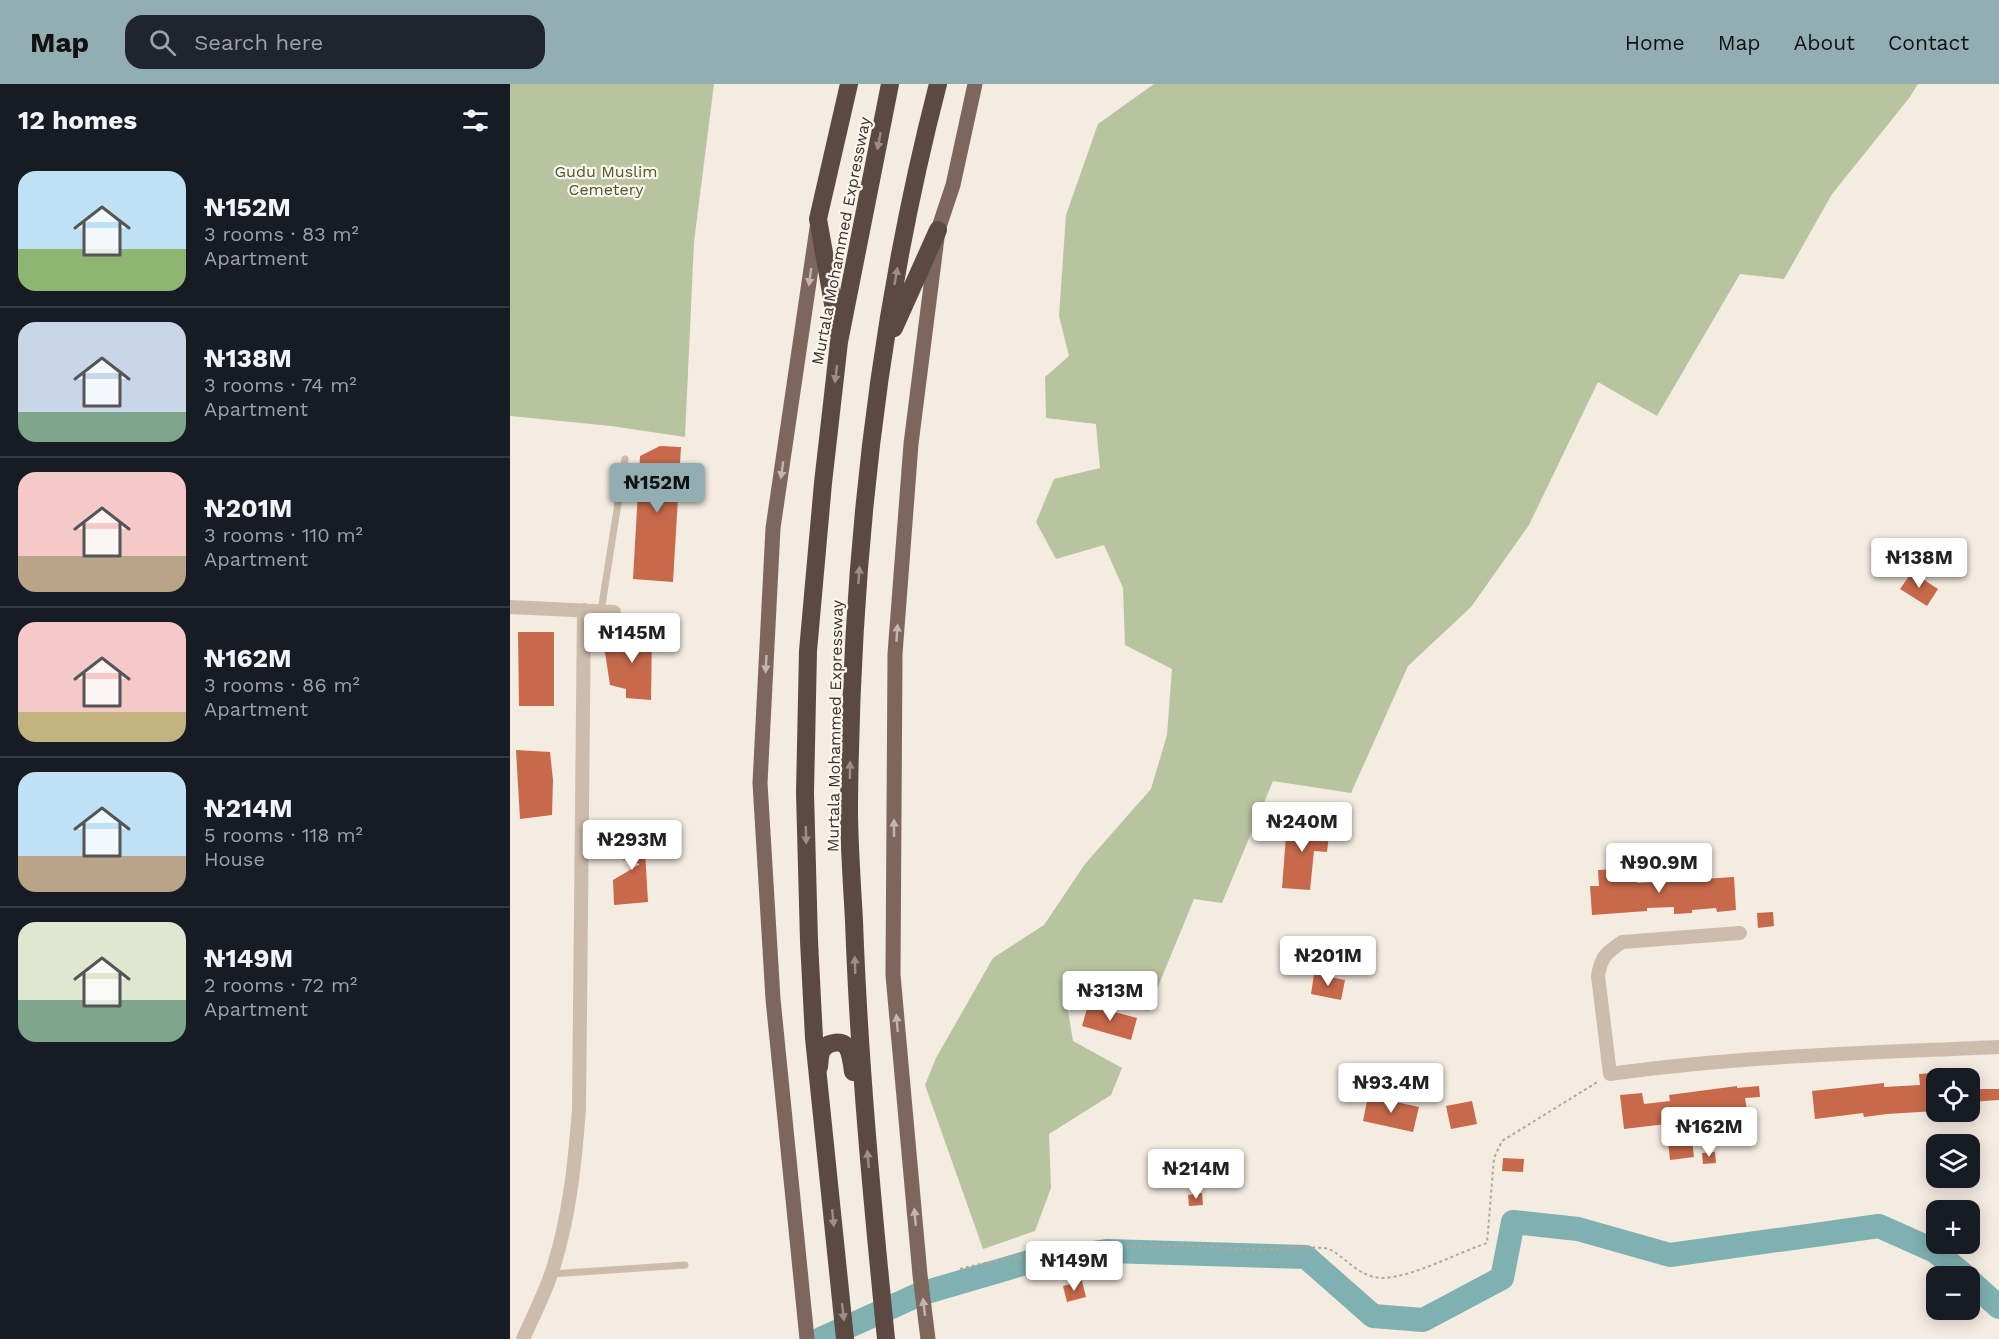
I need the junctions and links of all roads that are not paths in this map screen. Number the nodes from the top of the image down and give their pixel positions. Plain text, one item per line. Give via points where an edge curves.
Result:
1 (849, 84) edge
2 (890, 84) edge
3 (938, 84) edge
4 (975, 84) edge
5 (818, 219) junction
6 (938, 230) junction
7 (839, 342) junction
8 (883, 354) junction
9 (625, 459) dead end
10 (510, 607) edge
11 (584, 610) junction
12 (608, 612) joint
13 (1740, 933) dead end
14 (1999, 1047) edge
15 (818, 1083) junction
16 (866, 1132) junction
17 (685, 1265) dead end
18 (551, 1274) junction
19 (523, 1339) edge
20 (807, 1339) edge
21 (845, 1339) edge
22 (886, 1339) edge
23 (928, 1339) edge

1 - 5 highway, Murtala Mohammed Expressway
2 -> 7 highway, Murtala Mohammed Expressway
8 -> 3 highway, Murtala Mohammed Expressway via 916,169
4 - 6 main road
5 - 7 highway
5 -> 20 main road, Murtala Mohammed Expressway via 773,528 760,783 773,999
6 - 8 highway
23 -> 6 main road via 893,975 895,654 911,444
7 -> 15 highway, Murtala Mohammed Expressway via 808,651 805,794
16 -> 8 highway, Murtala Mohammed Expressway via 849,810 853,659 862,537
9 - 12 lane
10 - 11 street
11 - 12 street
11 - 18 street via 579,1109 568,1212
13 - 14 street via 1622,942 1609,950 1601,960 1598,976 1610,1074 1679,1065
15 - 16 highway via 822,1050 832,1044 844,1044 851,1059 857,1107
15 -> 21 highway, Murtala Mohammed Expressway
22 -> 16 highway, Murtala Mohammed Expressway
17 - 18 lane
18 - 19 street

